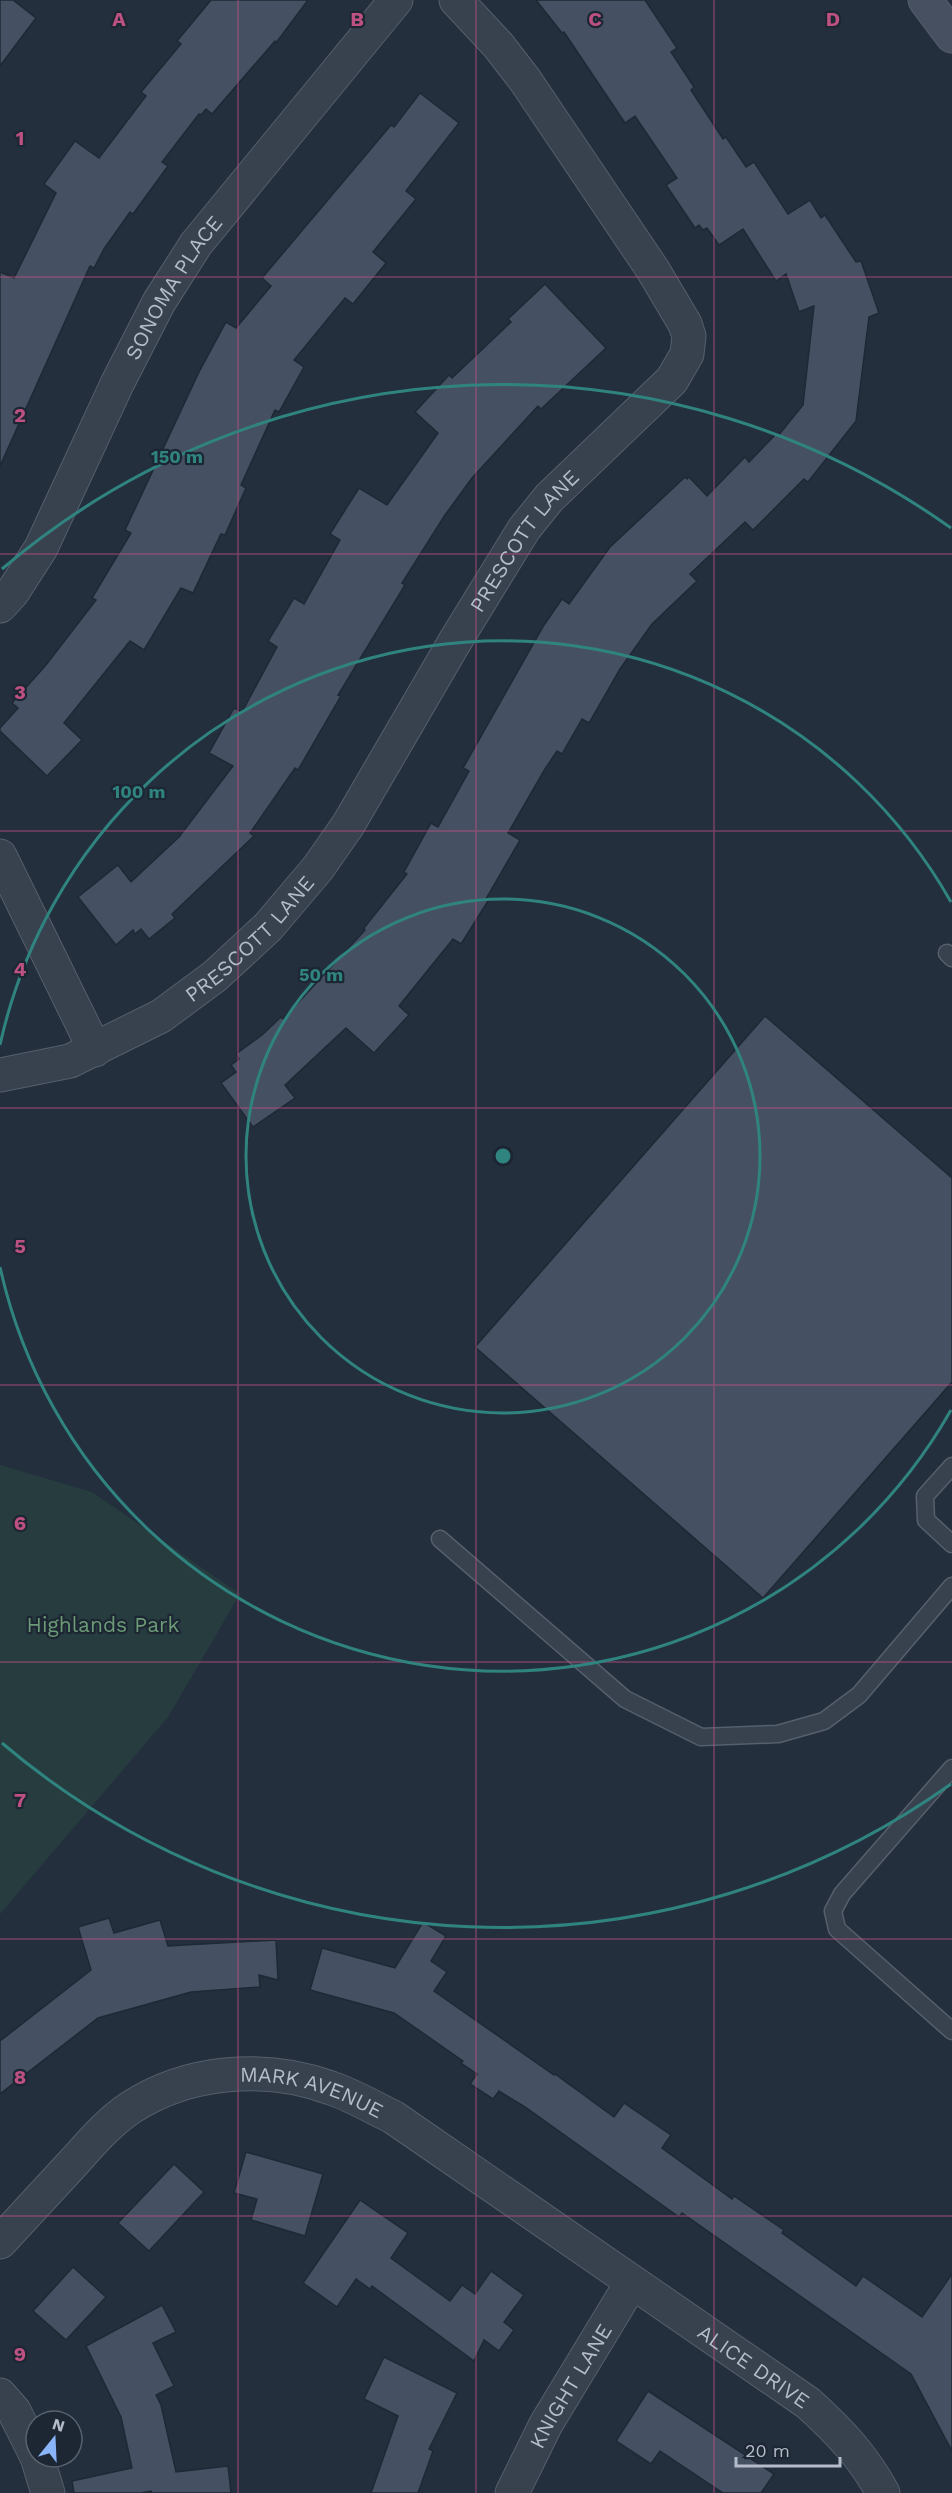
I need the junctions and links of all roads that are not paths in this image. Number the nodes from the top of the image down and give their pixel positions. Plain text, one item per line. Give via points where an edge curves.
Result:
1 (396, 0) edge
2 (456, 0) edge
3 (925, 0) edge
4 (952, 36) edge
5 (0, 606) edge
6 (0, 856) edge
7 (95, 1050) junction
8 (0, 1075) edge
9 (952, 1466) edge
10 (440, 1539) dead end
11 (952, 1544) edge
12 (952, 1586) edge
13 (952, 1768) edge
14 (952, 2031) edge
15 (0, 2242) edge
16 (632, 2282) junction
17 (0, 2395) edge
18 (24, 2431) edge
19 (40, 2469) edge
20 (48, 2493) edge
21 (512, 2493) edge
22 (883, 2493) edge

1 - 5 street, SONOMA PLACE via 196,244 159,302 117,384 41,548
2 - 7 street, PRESCOTT LANE via 525,80 654,270 686,324 687,354 672,380 549,498 524,529 348,825 304,885 268,927 215,976 161,1016
3 - 4 main road
6 - 7 street
7 - 8 street, PRESCOTT LANE via 70,1060
9 - 11 lane via 925,1496 926,1520
10 - 12 lane via 625,1699 701,1737 778,1734 824,1721 859,1695
13 - 14 lane via 843,1894 833,1911 837,1929
15 - 16 street, MARK AVENUE via 103,2131 129,2109 159,2092 201,2079 245,2073 286,2076 331,2088 393,2117
16 - 21 street, KNIGHT LANE via 546,2424
16 - 22 street, ALICE DRIVE via 808,2403 846,2438
17 - 18 street
19 - 20 street

